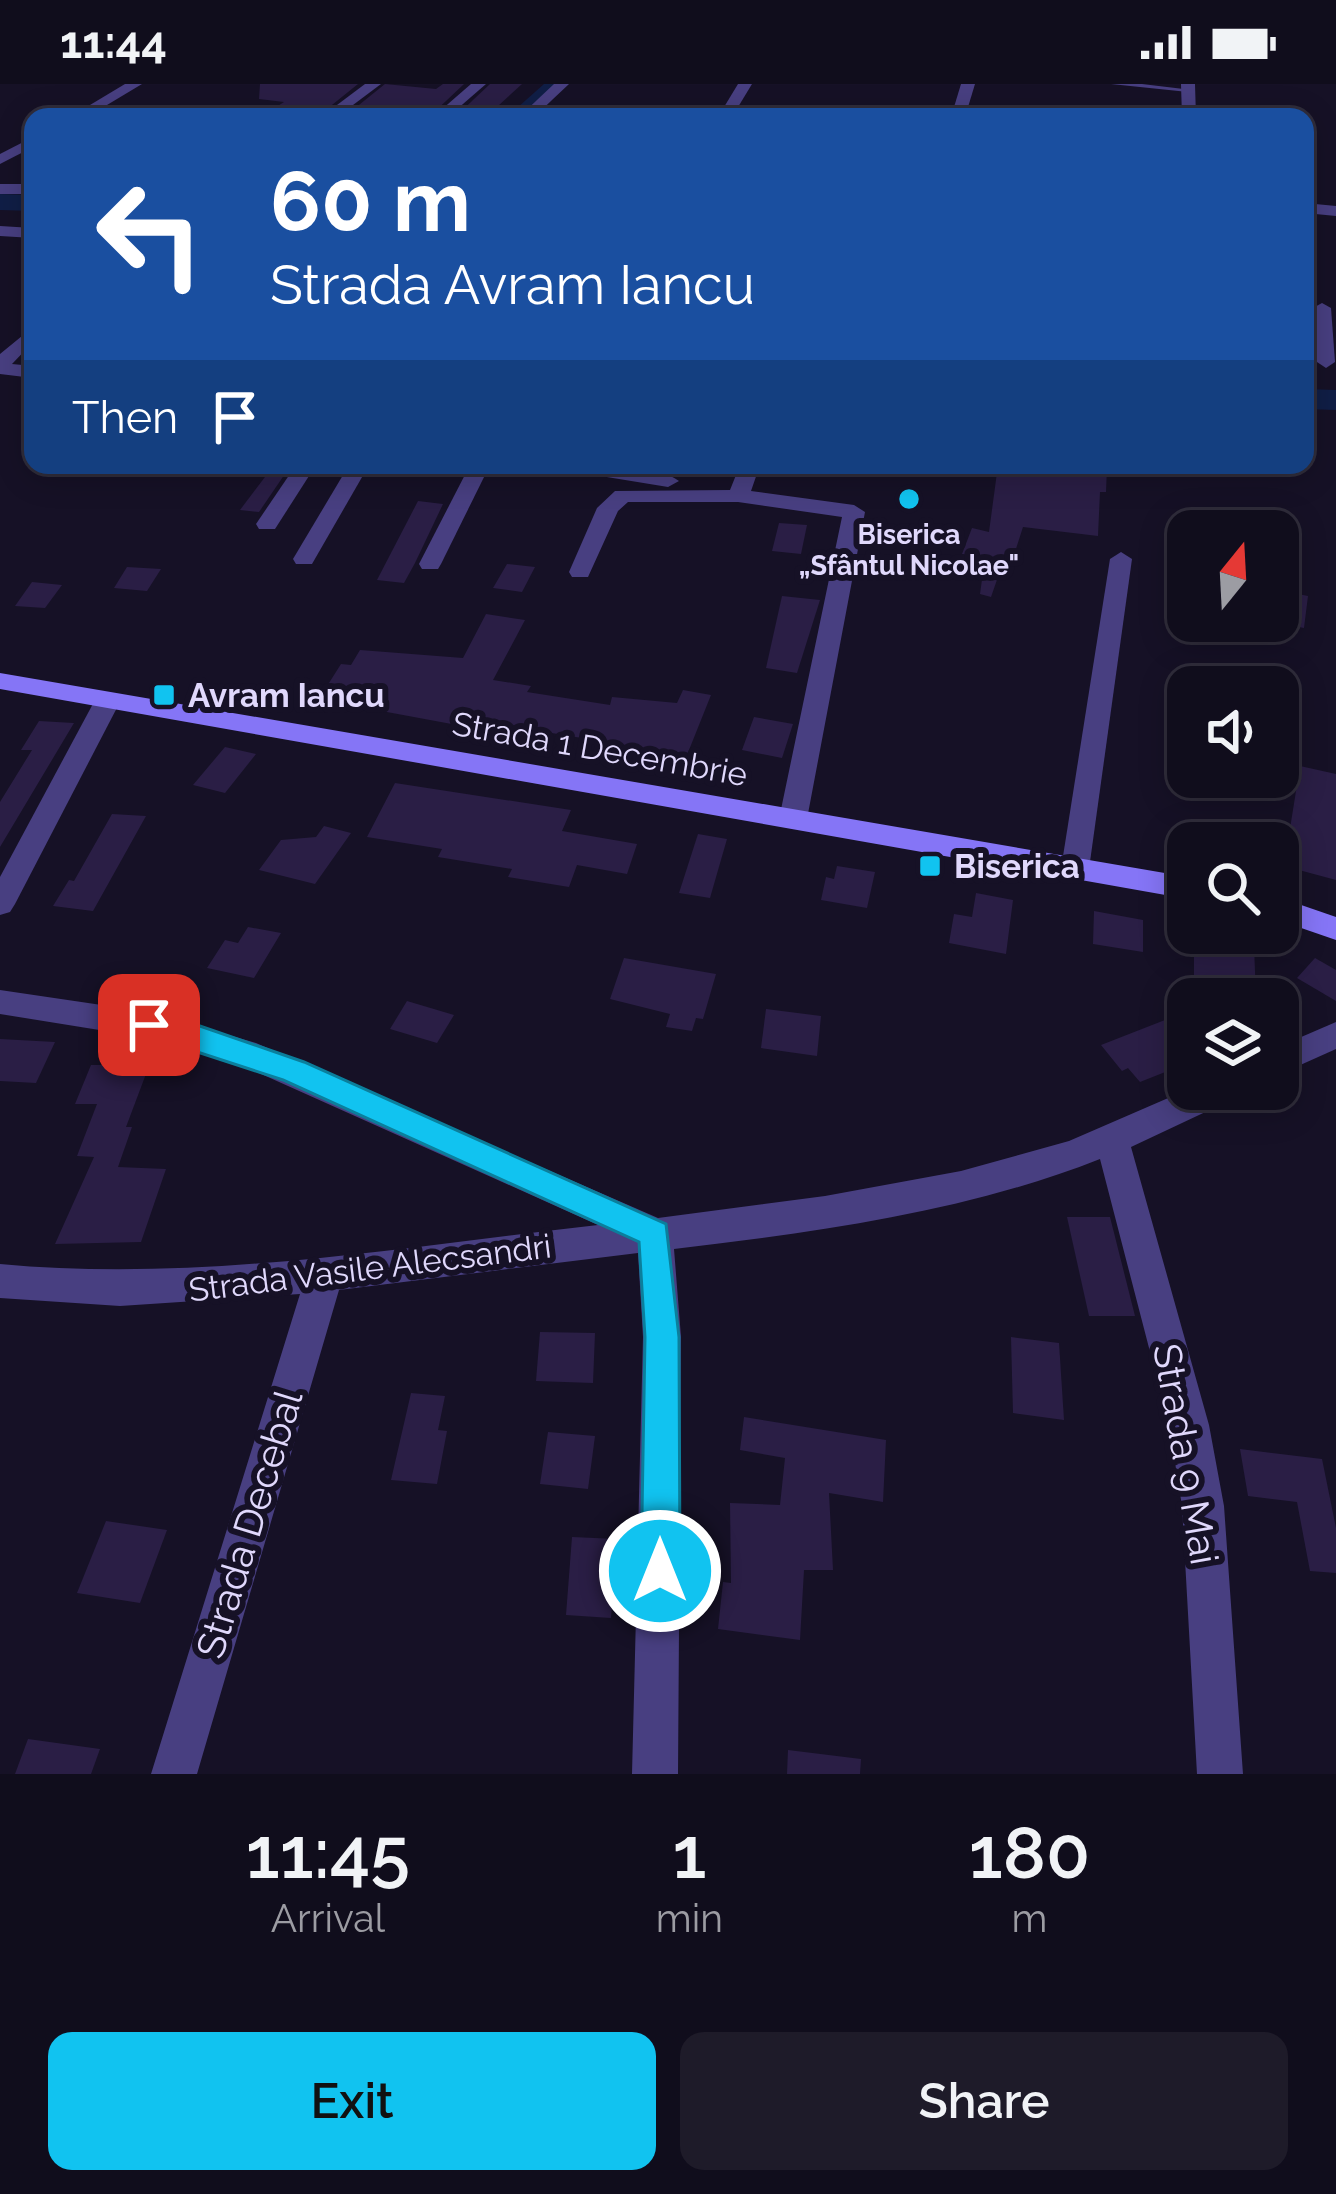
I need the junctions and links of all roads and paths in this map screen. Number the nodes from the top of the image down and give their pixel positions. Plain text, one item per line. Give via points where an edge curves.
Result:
1 (136, 84) edge
2 (374, 84) edge
3 (479, 84) edge
4 (562, 84) edge
5 (1115, 84) edge
6 (1188, 87) edge
7 (92, 108) edge
8 (341, 108) edge
9 (451, 108) edge
10 (536, 108) edge
11 (1322, 308) dead end
12 (24, 342) edge
13 (1322, 362) edge
14 (0, 367) edge
15 (300, 474) edge
16 (354, 474) edge
17 (475, 474) edge
18 (619, 474) edge
19 (747, 474) edge
20 (738, 496) junction
21 (267, 524) dead end
22 (304, 559) dead end
23 (1121, 560) dead end
24 (430, 563) dead end
25 (580, 572) dead end
26 (0, 681) edge
27 (108, 700) junction
28 (793, 819) junction
29 (1075, 869) junction
30 (1167, 884) edge
31 (0, 904) edge
32 (1299, 916) edge
33 (1336, 929) edge
34 (0, 1002) edge
35 (1336, 1035) edge
36 (1299, 1052) edge
37 (1176, 1110) edge
38 (1112, 1140) junction
39 (655, 1234) junction
40 (325, 1274) junction
41 (0, 1282) edge
42 (173, 1774) edge
43 (655, 1774) edge
44 (1220, 1774) edge

1 - 7 street
2 - 8 street
3 - 9 street
4 - 10 street
5 - 6 lane
11 - 13 street
12 - 14 street
15 - 21 street
16 - 22 street
17 - 24 street
18 - 20 street
19 - 20 street
20 - 25 street via 622,496 608,508
20 - 28 street via 856,515
23 - 29 street
26 - 27 main road, Strada 1 Decembrie
27 - 28 main road, Strada 1 Decembrie
27 - 31 street
28 - 29 main road, Strada 1 Decembrie
29 - 30 main road, Strada 1 Decembrie
32 - 33 main road
34 - 39 street via 149,1025 245,1052
35 - 36 street
37 - 38 street, Strada Vasile Alecsandri
38 - 39 street, Strada Vasile Alecsandri via 925,1193
38 - 44 street, Strada 9 Mai via 1190,1425
39 - 40 street, Strada Vasile Alecsandri
39 - 43 street via 662,1337
40 - 41 street, Strada Vasile Alecsandri via 174,1291
40 - 42 street, Strada Decebal

